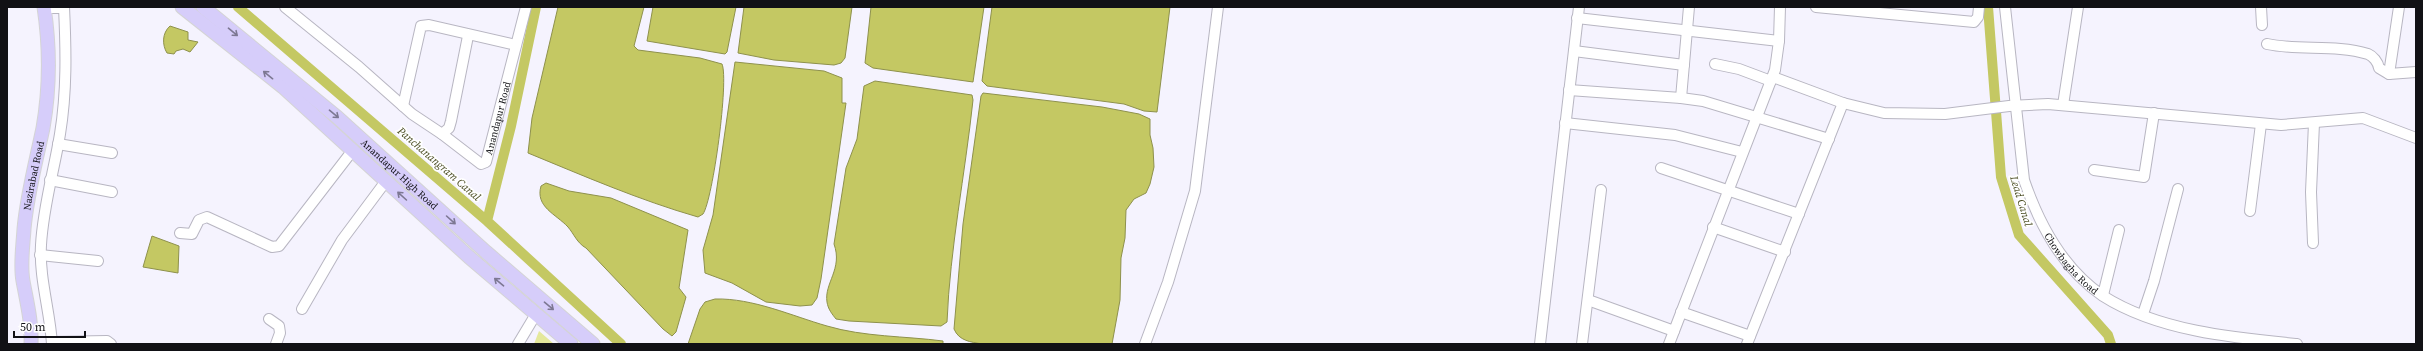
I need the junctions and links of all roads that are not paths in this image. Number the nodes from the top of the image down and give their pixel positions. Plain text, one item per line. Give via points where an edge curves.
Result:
1 (182, 7) edge
2 (203, 7) edge
3 (285, 7) edge
4 (526, 7) edge
5 (1218, 7) edge
6 (1579, 7) edge
7 (1689, 7) edge
8 (1780, 7) edge
9 (1816, 7) edge
10 (1979, 7) edge
11 (2005, 7) edge
12 (2078, 7) edge
13 (2261, 7) edge
14 (2399, 7) edge
15 (55, 8) edge
16 (1578, 18) junction
17 (2262, 25) dead end
18 (1687, 30) junction
19 (468, 36) junction
20 (1779, 41) junction
21 (2267, 44) dead end
22 (516, 45) junction
23 (1574, 52) junction
24 (1715, 64) dead end
25 (1684, 65) junction
26 (2416, 72) edge
27 (2389, 74) junction
28 (1772, 79) junction
29 (1569, 90) junction
30 (1681, 98) junction
31 (1843, 103) junction
32 (2012, 105) junction
33 (2063, 105) junction
34 (403, 106) junction
35 (2154, 113) junction
36 (1756, 118) junction
37 (1565, 123) junction
38 (2314, 123) junction
39 (2261, 124) junction
40 (442, 134) junction
41 (2416, 138) edge
42 (1829, 139) junction
43 (58, 144) junction
44 (353, 150) junction
45 (1742, 152) junction
46 (112, 153) dead end
47 (1661, 168) dead end
48 (2094, 170) dead end
49 (50, 180) junction
50 (386, 181) junction
51 (2178, 189) dead end
52 (1601, 190) dead end
53 (1727, 190) junction
54 (112, 192) dead end
55 (2250, 211) dead end
56 (1799, 214) junction
57 (1713, 227) junction
58 (2119, 230) dead end
59 (180, 233) dead end
60 (2313, 243) dead end
61 (1785, 252) junction
62 (40, 255) junction
63 (98, 261) dead end
64 (2103, 295) junction
65 (1588, 300) junction
66 (302, 309) dead end
67 (1681, 312) junction
68 (536, 314) junction
69 (2143, 314) junction
70 (269, 319) dead end
71 (1674, 331) junction
72 (1749, 340) edge
73 (52, 343) edge
74 (31, 344) edge
75 (112, 344) edge
76 (276, 344) edge
77 (518, 344) edge
78 (571, 344) edge
79 (594, 344) edge
80 (1145, 344) edge
81 (1540, 344) edge
82 (1582, 344) edge
83 (1669, 344) edge
84 (2297, 344) edge

44 -> 1 main road, Anandapur High Road via 283,87
2 -> 79 main road, Anandapur High Road via 337,117 486,252
3 - 34 street, Anandapur Road via 360,67
4 - 22 street, Anandapur Road
5 - 80 street via 1195,191 1168,282
6 - 16 street
7 - 18 street
8 - 20 street
9 - 10 street via 1974,22 1978,17
11 - 32 street, Chowbagha Road
12 - 33 street
13 - 17 street
14 - 27 street
15 - 43 street via 67,41
15 - 74 main road, Nazirabad Road via 43,128 27,195 22,255 23,280 32,325
16 - 18 street
16 - 23 street
18 - 20 street
18 - 25 street
19 - 22 street
19 - 34 street via 429,25 421,26
19 - 40 street via 452,121
20 - 28 street
21 - 27 street via 2329,48 2369,54 2378,63 2379,68
22 - 40 street, Anandapur Road via 486,162 481,164
23 - 25 street
23 - 29 street
24 - 28 street
25 - 30 street
26 - 27 street
28 - 31 street
28 - 36 street
29 - 30 street
29 - 37 street
30 - 36 street via 1716,104
31 - 32 street via 1884,113 1903,114 1945,114
31 - 42 street
32 - 33 street
32 - 64 street, Chowbagha Road via 2024,180 2033,207 2060,254
33 - 35 street
34 - 40 street, Anandapur Road
35 - 39 street
35 - 48 street via 2144,177
36 - 42 street
36 - 45 street
37 - 45 street via 1675,135
37 - 81 street
38 - 39 street
38 - 41 street via 2363,118
38 - 60 street
39 - 55 street
42 - 56 street
43 - 46 street
43 - 49 street
44 - 50 main road, Anandapur High Road
44 - 59 street via 279,246 272,247 207,217 199,220 192,234
45 - 53 street
47 - 53 street
49 - 54 street
49 - 62 street
50 - 66 street via 342,240
68 -> 50 main road, Anandapur High Road
51 - 69 street
52 - 65 street
53 - 56 street
53 - 57 street
56 - 61 street
57 - 61 street
57 - 67 street
58 - 64 street
61 - 72 street
62 - 63 street
62 - 73 street
64 - 69 street, Chowbagha Road
65 - 71 street
65 - 82 street
67 - 71 street
67 - 72 street
68 - 77 street
68 - 78 main road, Anandapur High Road
69 - 84 street, Chowbagha Road via 2189,328
70 - 76 street via 279,326 280,333
71 - 83 street
73 - 75 street via 107,341

